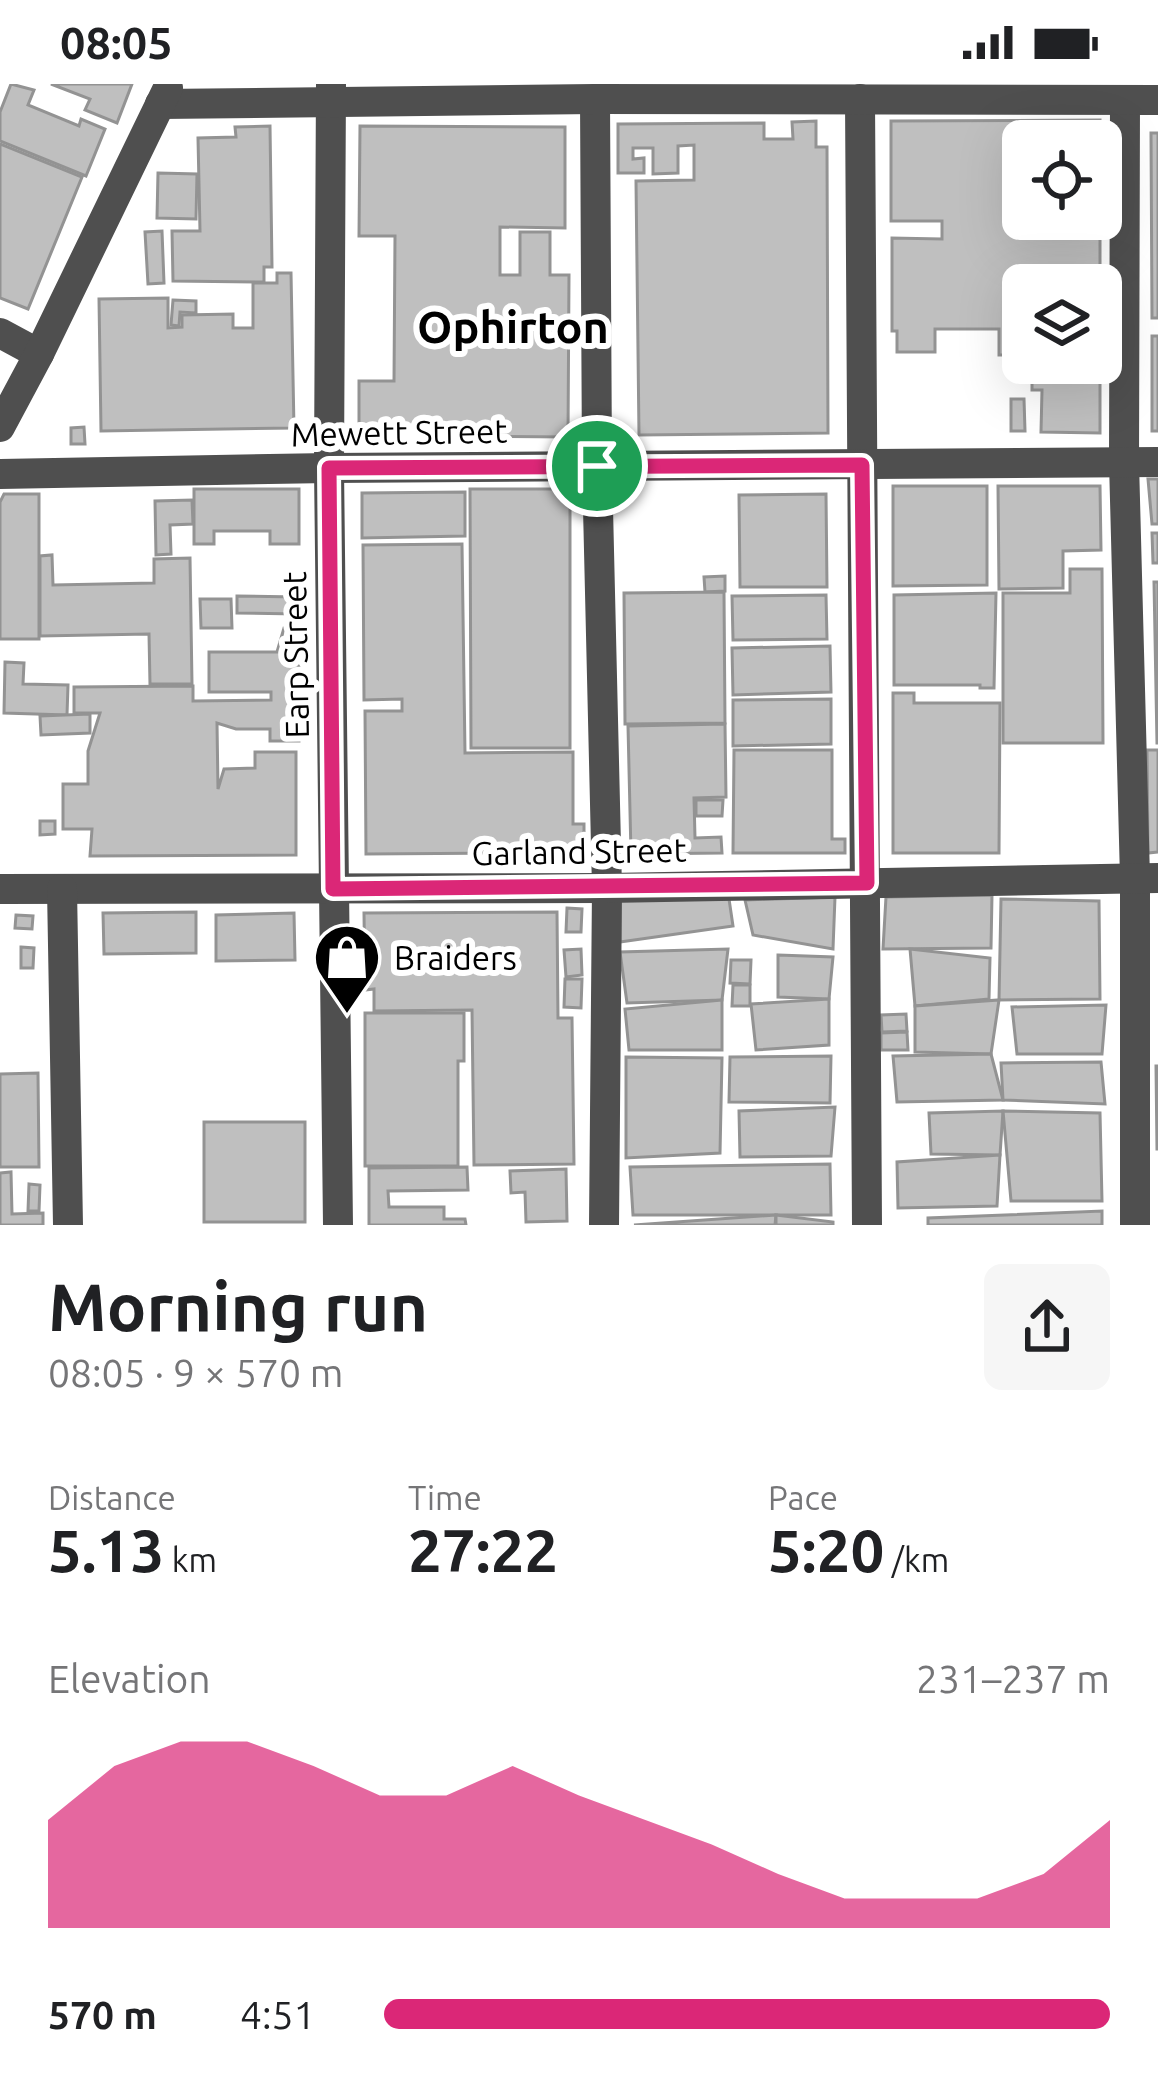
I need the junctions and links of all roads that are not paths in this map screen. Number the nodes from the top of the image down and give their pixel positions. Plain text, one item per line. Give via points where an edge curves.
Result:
1 (332, 92) edge
2 (165, 94) edge
3 (595, 99) junction
4 (860, 100) junction
5 (1125, 100) junction
6 (1158, 100) edge
7 (0, 333) edge
8 (39, 354) junction
9 (0, 427) edge
10 (1124, 462) junction
11 (1158, 462) edge
12 (862, 465) junction
13 (597, 466) junction
14 (329, 468) junction
15 (0, 474) edge
16 (1147, 878) edge
17 (867, 883) junction
18 (607, 888) junction
19 (0, 889) edge
20 (62, 889) junction
21 (333, 889) junction
22 (68, 1225) edge
23 (338, 1225) edge
24 (604, 1225) edge
25 (867, 1225) edge
26 (1135, 1225) edge

1 - 2 street
1 - 3 street
1 - 14 street, Earp Street
2 - 8 street
3 - 4 street
3 - 13 street
4 - 5 street
4 - 12 street
5 - 6 street
5 - 10 street
7 - 8 street
8 - 9 street
10 - 11 street, Mewett Street
10 - 12 street, Mewett Street
10 - 16 street
12 - 13 street, Mewett Street
12 - 17 street
13 - 14 street, Mewett Street
13 - 18 street
14 - 15 street, Mewett Street
14 - 21 street, Earp Street
16 - 17 street, Garland Street
16 - 26 street
17 - 18 street, Garland Street
17 - 25 street
18 - 21 street, Garland Street
18 - 24 street
19 - 20 street, Garland Street
20 - 21 street, Garland Street
20 - 22 street
21 - 23 street, Earp Street

